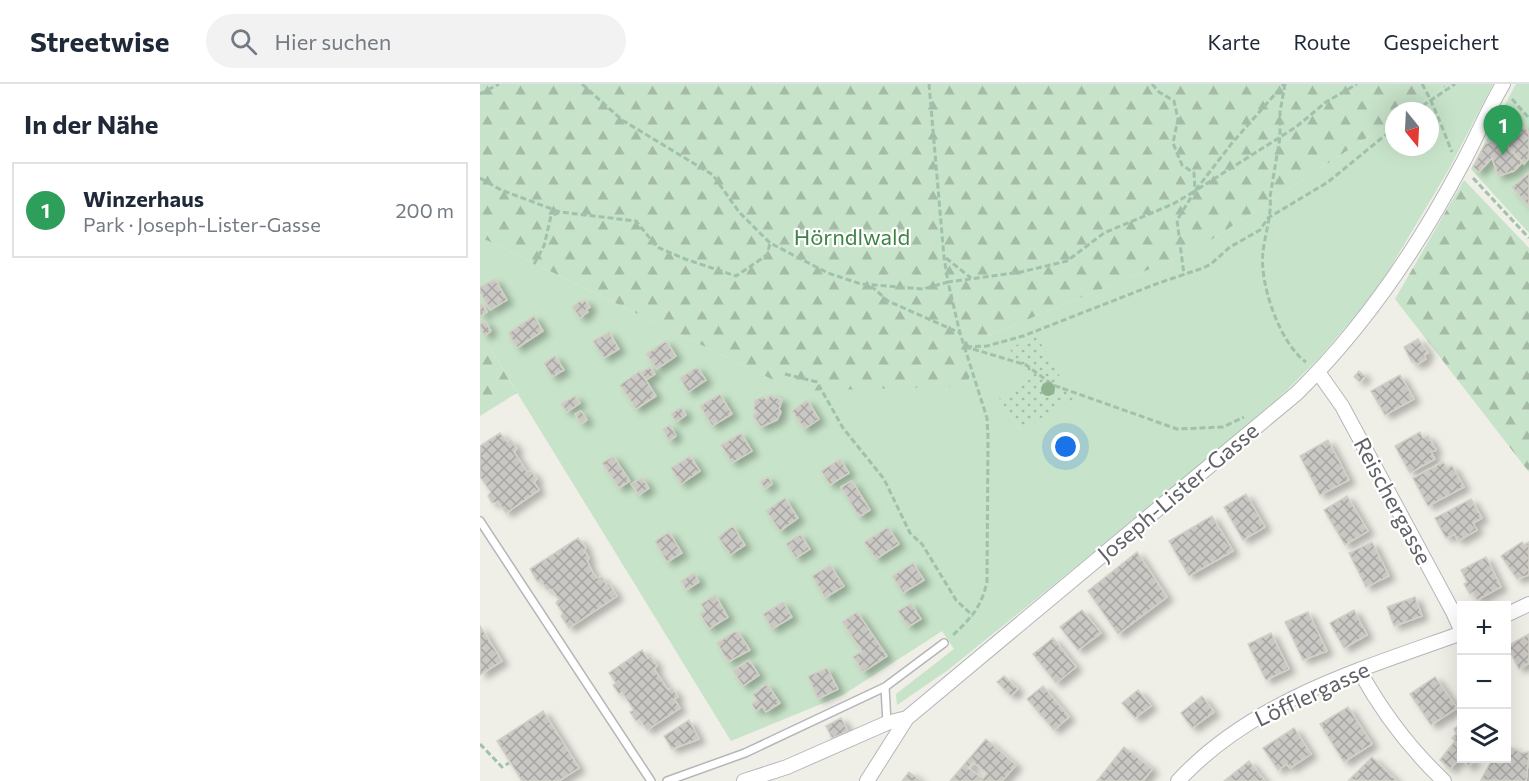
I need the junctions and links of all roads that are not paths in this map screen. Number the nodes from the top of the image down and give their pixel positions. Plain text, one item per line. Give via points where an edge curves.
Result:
1 (1502, 86) edge
2 (1318, 372) junction
3 (480, 521) edge
4 (1529, 604) edge
5 (1511, 613) edge
6 (1457, 622) edge
7 (1457, 633) edge
8 (944, 643) road end
9 (1359, 670) junction
10 (885, 687) junction
11 (908, 718) junction
12 (887, 723) junction
13 (651, 781) edge
14 (667, 781) edge
15 (744, 781) edge
16 (867, 781) edge
17 (1178, 781) edge
18 (1444, 781) edge

1 - 2 street, Joseph-Lister-Gasse via 1461,166 1386,290
2 - 6 street, Reischergasse via 1342,405
2 - 11 street, Joseph-Lister-Gasse via 1264,422
3 - 13 lane
4 - 5 street
7 - 9 street, Löfflergasse
8 - 10 lane
9 - 17 street, Löfflergasse via 1283,702 1248,723 1219,743
9 - 18 street via 1395,729
10 - 12 lane
10 - 14 lane via 745,753
11 - 12 street, Joseph-Lister-Gasse
11 - 16 street
12 - 15 street, Joseph-Lister-Gasse via 787,767

